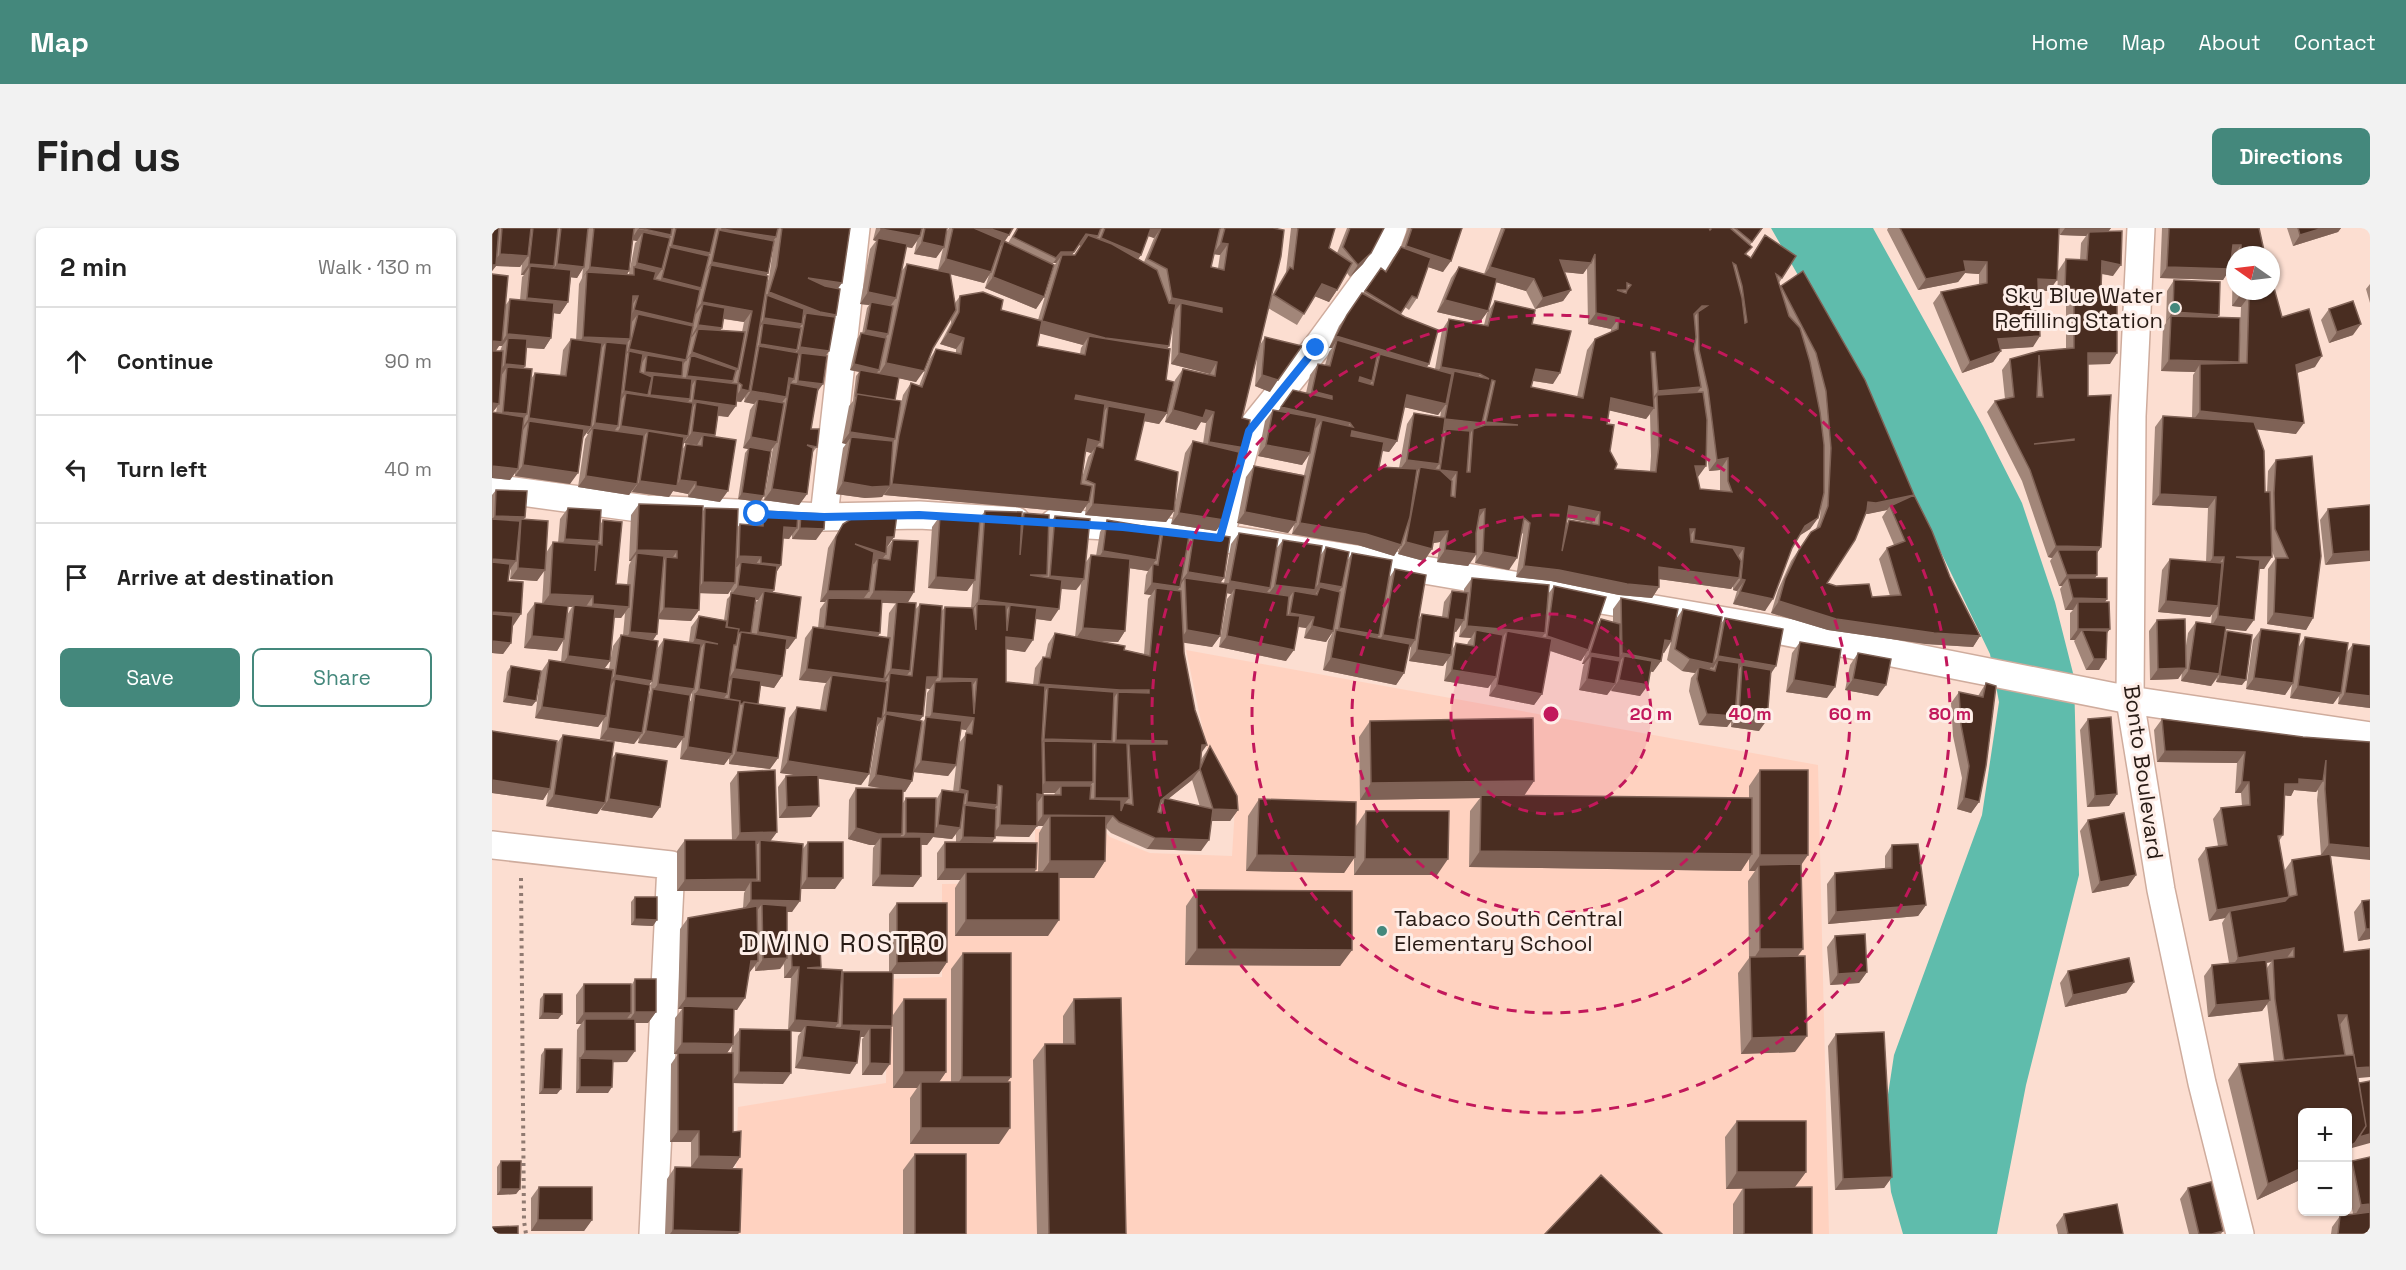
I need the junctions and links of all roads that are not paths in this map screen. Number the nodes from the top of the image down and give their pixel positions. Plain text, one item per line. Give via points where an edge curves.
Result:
1 (856, 228) edge
2 (1392, 228) edge
3 (2141, 228) edge
4 (492, 488) edge
5 (824, 517) junction
6 (1220, 538) junction
7 (2130, 700) junction
8 (2370, 736) edge
9 (492, 845) edge
10 (653, 1234) edge
11 (2240, 1234) edge

1 - 5 street
2 - 6 street via 1382,258 1249,431
3 - 7 street, Bonto Boulevard via 2132,416
4 - 5 street via 646,509
5 - 6 street via 919,515 1123,527
6 - 7 street via 1761,627
7 - 8 street
7 - 11 street, Bonto Boulevard via 2161,890 2202,1083
9 - 10 street via 671,866

